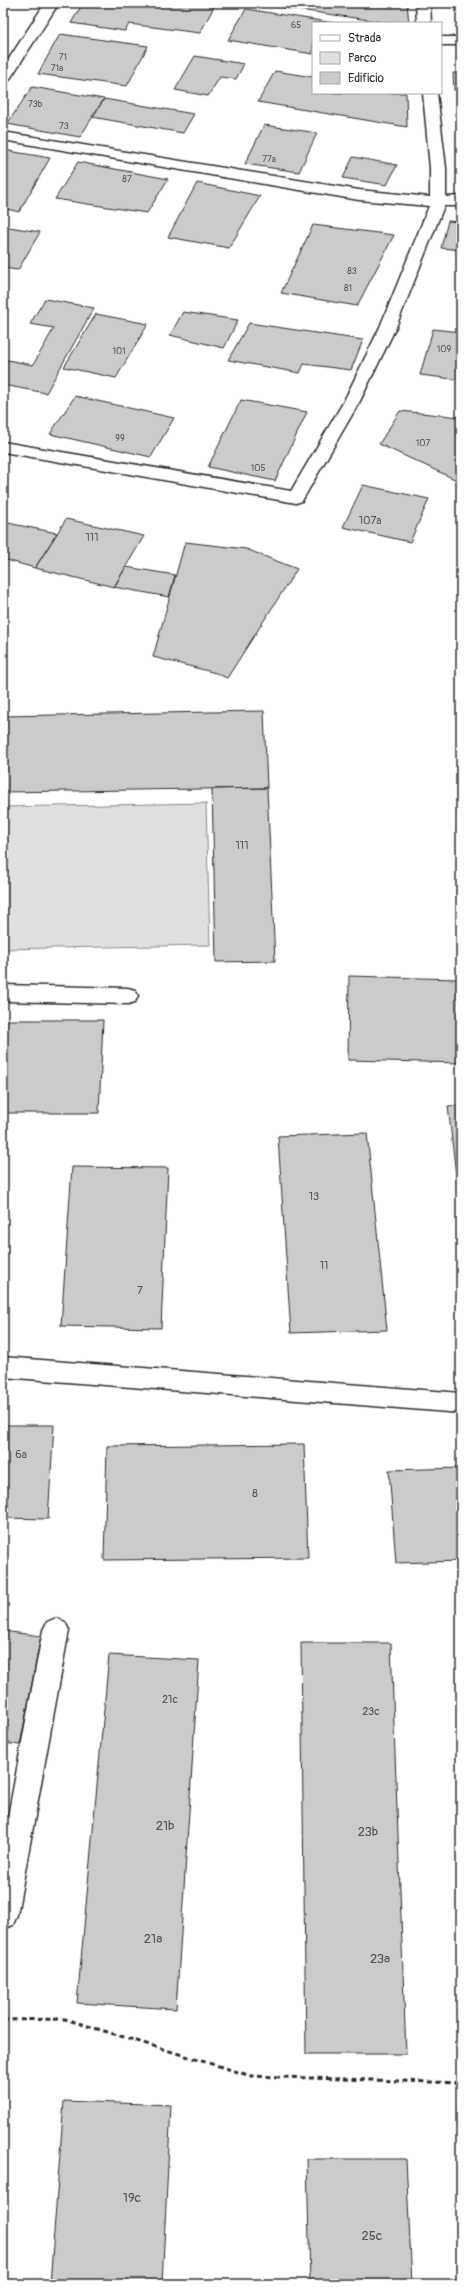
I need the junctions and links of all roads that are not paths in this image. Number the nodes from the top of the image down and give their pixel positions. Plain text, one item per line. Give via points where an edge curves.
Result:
1 (52, 3) edge
2 (423, 3) edge
3 (424, 22) edge
4 (442, 41) edge
5 (461, 41) edge
6 (3, 79) edge
7 (430, 94) edge
8 (3, 136) edge
9 (438, 202) junction
10 (461, 202) edge
11 (3, 447) edge
12 (3, 993) edge
13 (128, 996) dead end
14 (3, 1367) edge
15 (461, 1403) edge
16 (56, 1630) dead end
17 (3, 1915) edge

1 - 6 street
2 - 3 street
4 - 5 street
7 - 9 street via 438,168
8 - 9 street via 359,195
9 - 10 street
9 - 11 street via 388,327 352,401 296,496
12 - 13 street
14 - 15 street
16 - 17 street

